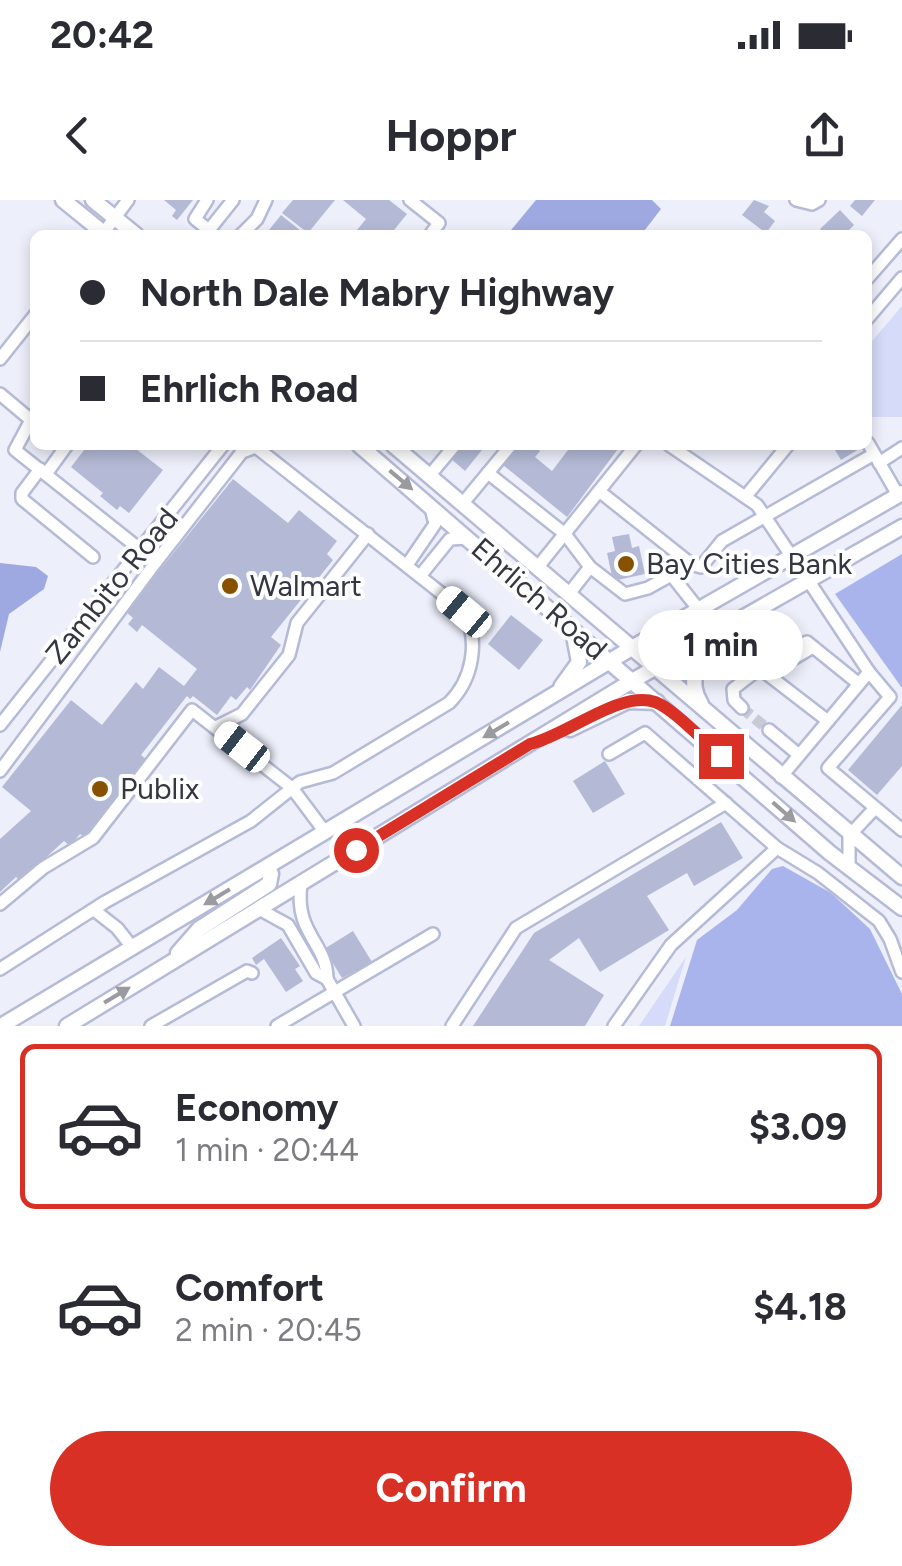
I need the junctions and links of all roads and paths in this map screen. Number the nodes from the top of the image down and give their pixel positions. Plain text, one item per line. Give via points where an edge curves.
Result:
1 (63, 200) edge
2 (94, 200) edge
3 (128, 200) edge
4 (207, 200) edge
5 (233, 200) edge
6 (266, 200) edge
7 (410, 200) edge
8 (796, 200) edge
9 (819, 200) edge
10 (114, 217) junction
11 (99, 230) edge
12 (106, 230) edge
13 (130, 230) edge
14 (208, 230) edge
15 (213, 230) edge
16 (247, 230) edge
17 (434, 230) edge
18 (902, 239) edge
19 (872, 273) edge
20 (902, 278) edge
21 (872, 313) edge
22 (30, 321) edge
23 (0, 359) edge
24 (0, 394) edge
25 (30, 416) edge
26 (30, 424) edge
27 (902, 448) edge
28 (63, 450) edge
29 (214, 450) edge
30 (246, 450) edge
31 (261, 450) edge
32 (365, 450) edge
33 (399, 450) edge
34 (451, 450) edge
35 (505, 450) edge
36 (632, 450) edge
37 (677, 450) edge
38 (784, 450) edge
39 (874, 453) edge
40 (43, 472) junction
41 (488, 472) junction
42 (430, 475) junction
43 (600, 491) junction
44 (900, 494) edge
45 (746, 496) junction
46 (464, 503) junction
47 (430, 504) junction
48 (766, 516) junction
49 (902, 527) edge
50 (368, 534) junction
51 (565, 534) junction
52 (472, 540) junction
53 (141, 552) junction
54 (93, 557) dead end
55 (792, 557) junction
56 (156, 562) junction
57 (691, 564) junction
58 (406, 565) junction
59 (590, 567) junction
60 (537, 568) junction
61 (420, 576) junction
62 (673, 576) junction
63 (810, 583) junction
64 (568, 596) junction
65 (699, 610) junction
66 (573, 630) junction
67 (722, 630) junction
68 (630, 649) junction
69 (610, 662) junction
70 (764, 665) dead end
71 (654, 668) junction
72 (869, 672) junction
73 (632, 681) junction
74 (859, 684) junction
75 (552, 697) junction
76 (657, 702) junction
77 (742, 708) dead end
78 (710, 717) junction
79 (1, 721) edge
80 (828, 721) junction
81 (216, 727) junction
82 (769, 730) tunnel mouth
83 (530, 744) junction
84 (609, 754) dead end
85 (800, 755) junction
86 (0, 771) edge
87 (781, 777) junction
88 (292, 788) junction
89 (726, 803) junction
90 (874, 808) junction
91 (902, 830) edge
92 (325, 832) junction
93 (849, 836) junction
94 (777, 848) junction
95 (267, 867) junction
96 (849, 868) junction
97 (902, 877) edge
98 (301, 884) junction
99 (0, 904) edge
100 (902, 908) edge
101 (259, 909) junction
102 (94, 910) junction
103 (432, 934) dead end
104 (132, 947) junction
105 (168, 965) junction
106 (0, 969) edge
107 (902, 972) edge
108 (252, 973) dead end
109 (326, 979) junction
110 (334, 992) junction
111 (1, 1026) edge
112 (67, 1026) edge
113 (152, 1026) edge
114 (277, 1026) edge
115 (354, 1026) edge
116 (452, 1026) edge
117 (614, 1026) edge

1 - 11 main road
2 - 10 main road
3 - 10 street
4 - 14 street via 196,219
5 - 15 street
6 - 16 street
7 - 17 street via 439,223
8 - 9 street
10 - 12 street
10 - 13 main road
18 - 19 street
20 - 21 street
22 - 23 street
24 - 25 street
26 - 40 street via 16,450
27 - 39 street
28 - 40 street
29 - 53 street, Zambito Road
30 - 56 street
31 - 50 street
32 -> 47 main road, Ehrlich Road
33 - 42 main road, Ehrlich Road
34 - 42 street
35 - 41 street
36 - 43 street
37 - 45 street
38 - 45 street
39 - 44 street
39 - 48 street
40 - 53 street
40 - 54 street via 22,499
41 - 46 street
41 - 51 street
42 - 46 main road, Ehrlich Road
43 - 51 street
43 - 57 street
44 - 55 main road
45 - 48 street
46 - 60 main road, Ehrlich Road
47 - 52 main road, Ehrlich Road
47 - 58 street via 435,524
48 - 55 street
48 - 57 street via 722,541 700,566
49 - 63 main road
50 - 58 street
50 - 81 street via 296,623 289,655 242,714
51 - 59 street
51 - 60 street
52 - 61 street via 450,539
52 - 66 main road, Ehrlich Road
53 - 56 street
53 - 79 street, Zambito Road
55 - 65 main road
56 - 86 street
57 - 62 street
58 - 61 street
59 - 62 street via 625,594
59 - 64 street
60 - 64 main road, Ehrlich Road
61 - 88 street via 464,612 474,632 471,662 457,694 332,773
62 - 65 street
63 - 67 main road
63 - 72 street
64 - 68 main road, Ehrlich Road
65 - 68 main road
66 - 69 main road, Ehrlich Road
66 - 75 main road via 579,662
67 - 71 main road
67 - 78 main road via 693,682
68 - 69 main road
68 - 71 main road, Ehrlich Road
69 - 73 main road, Ehrlich Road
69 - 75 main road
70 - 77 street via 733,690
71 - 73 main road
71 - 78 main road, Ehrlich Road
72 - 74 street
72 - 90 street via 890,697 828,768
73 - 76 main road, Ehrlich Road
73 - 83 main road
74 - 80 street
74 - 80 street via 813,647 786,657 767,674
75 -> 92 main road
76 - 83 main road via 628,701
76 -> 96 main road, Ehrlich Road
78 - 87 main road, Ehrlich Road
80 - 85 street
81 - 88 street
81 - 99 street via 196,712 187,714 93,838
82 - 85 street
83 - 98 main road
84 - 89 street via 645,733
85 - 87 street
87 - 93 main road, Ehrlich Road
88 - 92 street
88 - 102 street via 251,821
89 - 94 street
89 - 116 street via 516,928
90 - 91 street
90 - 93 street
92 - 95 main road
93 - 96 street
93 - 97 main road, Ehrlich Road
94 - 107 street via 878,922
94 - 117 street via 670,945
95 -> 104 main road
95 - 105 main road via 269,884 199,929
96 - 100 main road, Ehrlich Road
98 - 101 main road
98 - 109 street via 301,919 327,966
101 - 105 main road
101 - 109 street via 288,925
102 - 104 street
102 - 106 street
103 - 110 street
104 - 111 main road
112 -> 105 main road
108 - 113 street
109 - 110 street
110 - 114 street
110 - 115 street

